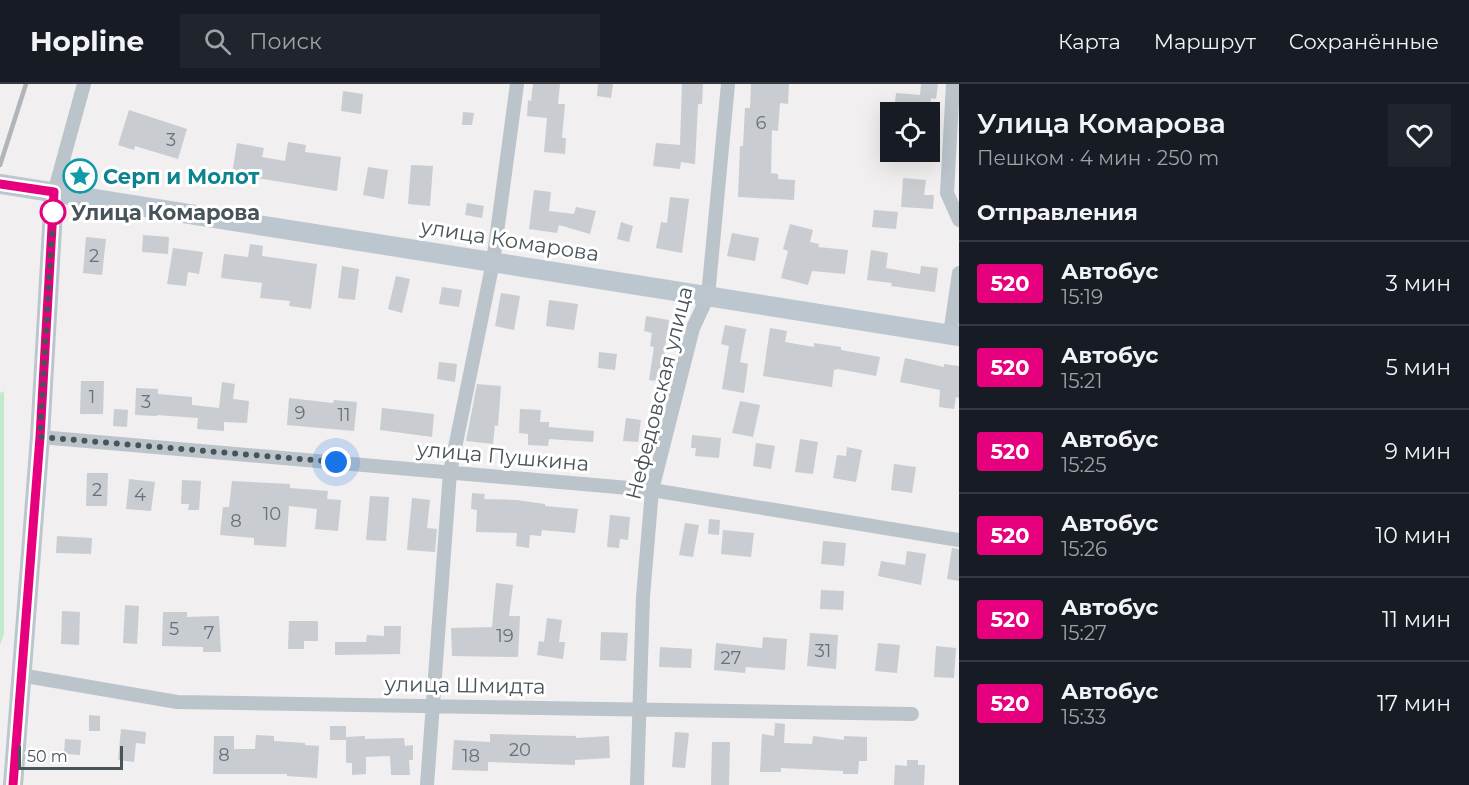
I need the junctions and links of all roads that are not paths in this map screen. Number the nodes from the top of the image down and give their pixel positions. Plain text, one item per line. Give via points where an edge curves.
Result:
1 (84, 84) edge
2 (517, 84) edge
3 (728, 84) edge
4 (953, 84) edge
5 (0, 184) edge
6 (54, 192) junction
7 (959, 220) edge
8 (493, 262) junction
9 (959, 273) edge
10 (708, 296) junction
11 (955, 335) edge
12 (40, 437) junction
13 (450, 472) junction
14 (652, 490) junction
15 (959, 540) edge
16 (20, 675) junction
17 (432, 705) junction
18 (639, 710) junction
19 (912, 714) dead end
20 (13, 785) edge
21 (427, 785) edge
22 (637, 785) edge

1 - 6 street
2 - 8 street
3 - 10 street, Нефедовская улица
4 - 7 street via 947,193
5 - 6 street, улица Комарова
6 - 8 street, улица Комарова
6 - 12 street
8 - 10 street, улица Комарова
8 - 13 street
9 - 11 street
10 - 11 street, улица Комарова
10 - 14 street, Нефедовская улица via 693,328
12 - 13 street, улица Пушкина
12 - 16 street
13 - 14 street, улица Пушкина
13 - 17 street
14 - 15 street, улица Пушкина
14 - 18 street, Нефедовская улица
16 - 17 street, улица Шмидта via 177,702
16 - 20 street
17 - 18 street, улица Шмидта
17 - 21 street
18 - 19 street, улица Шмидта
18 - 22 street, Нефедовская улица

